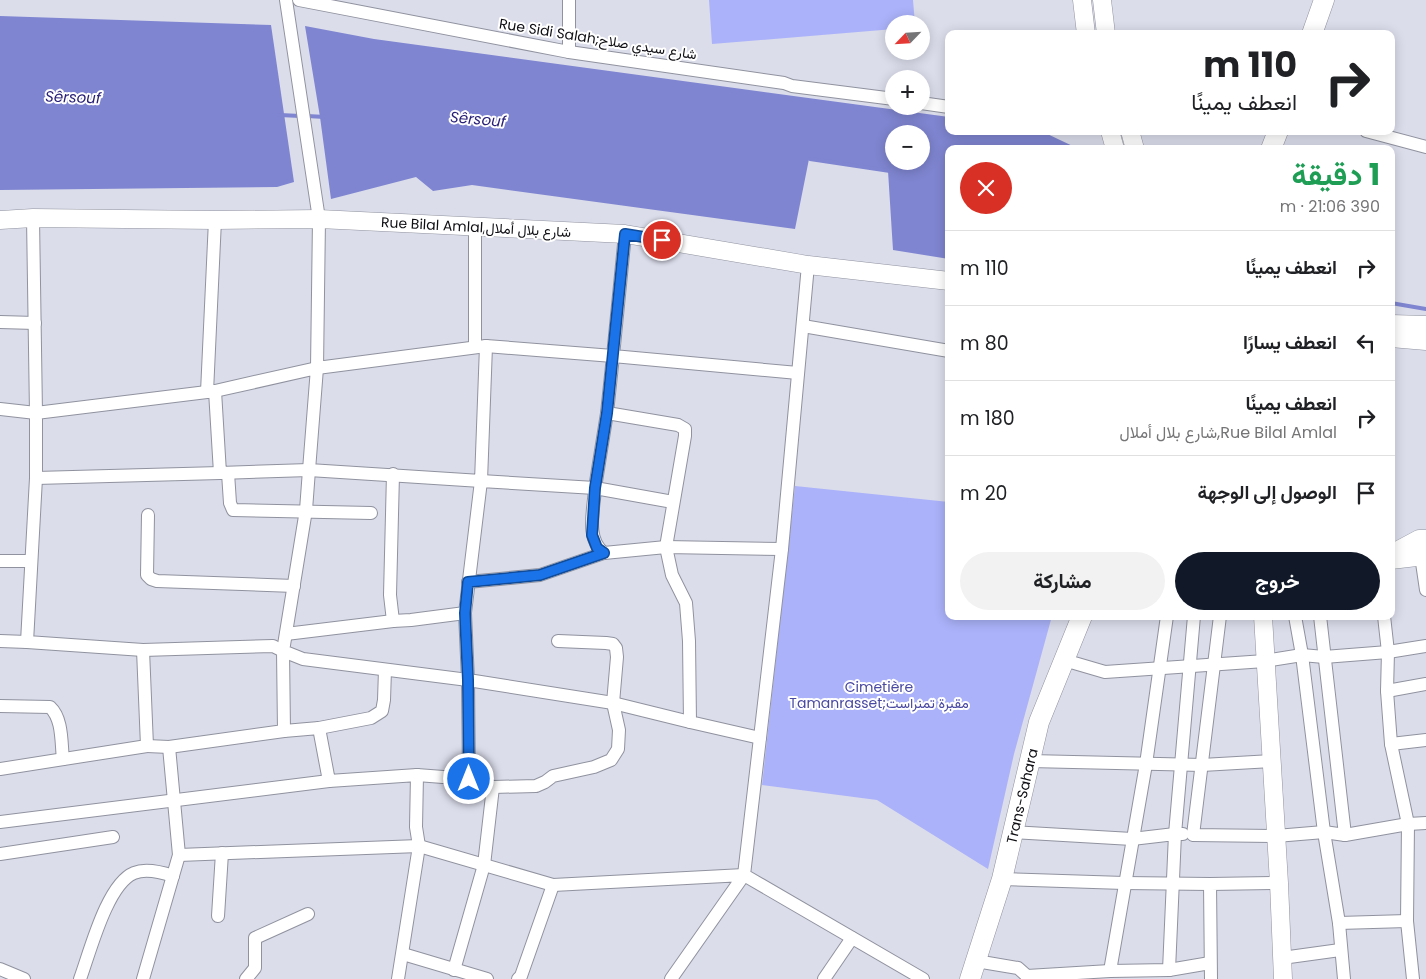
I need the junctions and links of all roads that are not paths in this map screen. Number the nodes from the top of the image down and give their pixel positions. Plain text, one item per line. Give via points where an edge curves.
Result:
1 (286, 0) edge
2 (299, 0) edge
3 (570, 0) edge
4 (1082, 0) edge
5 (1102, 0) edge
6 (1324, 0) edge
7 (1086, 30) edge
8 (1106, 30) edge
9 (1313, 30) edge
10 (569, 52) junction
11 (885, 98) edge
12 (930, 104) edge
13 (945, 106) edge
14 (1381, 135) edge
15 (1426, 147) edge
16 (33, 218) junction
17 (319, 218) junction
18 (0, 220) edge
19 (214, 220) junction
20 (475, 226) junction
21 (625, 234) junction
22 (808, 265) junction
23 (945, 281) edge
24 (0, 322) edge
25 (35, 323) junction
26 (1395, 324) edge
27 (1426, 325) edge
28 (803, 326) junction
29 (1395, 338) edge
30 (1426, 341) edge
31 (480, 347) junction
32 (945, 350) edge
33 (613, 356) junction
34 (317, 368) junction
35 (798, 372) junction
36 (211, 391) junction
37 (0, 409) edge
38 (36, 413) junction
39 (607, 413) junction
40 (310, 470) junction
41 (224, 473) junction
42 (393, 474) junction
43 (36, 478) junction
44 (481, 481) junction
45 (595, 488) junction
46 (673, 502) junction
47 (306, 510) junction
48 (371, 513) dead end
49 (148, 516) dead end
50 (1426, 539) edge
51 (666, 547) junction
52 (782, 549) junction
53 (1395, 552) edge
54 (604, 553) junction
55 (1424, 556) edge
56 (30, 560) junction
57 (1395, 560) edge
58 (0, 561) edge
59 (468, 582) junction
60 (294, 586) junction
61 (1426, 590) edge
62 (465, 613) junction
63 (1080, 620) edge
64 (1166, 620) edge
65 (1194, 620) edge
66 (1220, 620) edge
67 (1263, 620) edge
68 (1296, 620) edge
69 (1320, 620) edge
70 (1384, 620) edge
71 (394, 621) junction
72 (286, 634) junction
73 (0, 641) edge
74 (558, 641) dead end
75 (27, 642) junction
76 (1426, 646) edge
77 (143, 650) junction
78 (282, 651) junction
79 (1388, 652) junction
80 (1302, 655) junction
81 (1324, 656) junction
82 (1064, 660) junction
83 (1265, 662) junction
84 (1215, 664) junction
85 (1188, 667) junction
86 (1160, 669) junction
87 (385, 670) junction
88 (468, 680) junction
89 (1426, 684) edge
90 (1387, 691) junction
91 (613, 703) junction
92 (0, 706) edge
93 (690, 722) junction
94 (320, 728) junction
95 (284, 731) junction
96 (760, 738) junction
97 (1426, 740) edge
98 (1391, 744) junction
99 (147, 746) junction
100 (169, 747) junction
101 (63, 759) junction
102 (1030, 761) junction
103 (1272, 761) junction
104 (1146, 764) junction
105 (1180, 764) junction
106 (1202, 765) junction
107 (0, 769) edge
108 (417, 776) junction
109 (469, 779) junction
110 (329, 781) junction
111 (493, 786) junction
112 (174, 801) junction
113 (0, 822) edge
114 (1408, 824) junction
115 (1426, 824) edge
116 (1013, 832) junction
117 (1324, 832) junction
118 (1174, 834) junction
119 (1193, 835) junction
120 (1345, 835) junction
121 (1276, 836) junction
122 (112, 837) dead end
123 (1132, 839) junction
124 (419, 846) junction
125 (222, 853) junction
126 (0, 854) edge
127 (179, 855) junction
128 (484, 865) junction
129 (744, 875) junction
130 (173, 876) junction
131 (1002, 880) junction
132 (1124, 883) junction
133 (1173, 883) junction
134 (1279, 883) junction
135 (1210, 884) junction
136 (553, 885) junction
137 (308, 914) dead end
138 (218, 916) dead end
139 (1407, 920) junction
140 (1339, 923) junction
141 (852, 938) junction
142 (1340, 950) junction
143 (402, 954) junction
144 (1282, 958) junction
145 (1210, 963) junction
146 (0, 969) edge
147 (454, 970) junction
148 (973, 970) edge
149 (1169, 970) junction
150 (1110, 971) junction
151 (1135, 975) edge
152 (1027, 978) edge
153 (24, 979) edge
154 (80, 979) edge
155 (143, 979) edge
156 (246, 979) edge
157 (398, 979) edge
158 (487, 979) edge
159 (518, 979) edge
160 (671, 979) edge
161 (824, 979) edge
162 (923, 979) edge
163 (1211, 979) edge
164 (1282, 979) edge
165 (1344, 979) edge
166 (1413, 979) edge

1 - 17 street
2 - 10 street, Rue Sidi Salah;شارع سيدي صلاح
3 - 10 street
4 - 7 main road
5 - 8 main road
6 - 9 main road
10 - 11 street, Rue Sidi Salah;شارع سيدي صلاح
12 - 13 street
14 - 15 street
16 - 18 main road, Rue Bilal Amlal,شارع بلال أملال
16 - 19 main road, Rue Bilal Amlal,شارع بلال أملال
16 - 25 street
17 - 19 main road, Rue Bilal Amlal,شارع بلال أملال
17 - 20 main road, Rue Bilal Amlal,شارع بلال أملال
17 - 34 street
19 - 36 street
20 - 21 main road, Rue Bilal Amlal,شارع بلال أملال
20 - 31 street
21 - 22 main road, Rue Bilal Amlal,شارع بلال أملال
21 - 33 street
22 - 23 main road, Rue Bilal Amlal,شارع بلال أملال
22 - 28 street
24 - 25 street
25 - 38 street
26 - 27 main road
28 - 32 street
28 - 35 street
29 - 30 main road
31 - 33 street
31 - 34 street
31 - 44 street
33 - 35 street
33 - 39 street
34 - 36 street
34 - 40 street
35 - 52 street
36 - 38 street
36 - 41 street
37 - 38 street
38 - 43 street
39 - 45 street
39 - 46 street via 678,425 685,429
40 - 41 street
40 - 42 street
40 - 47 street
41 - 43 street
41 - 47 street via 233,510
42 - 44 street
42 - 71 street via 390,595
43 - 56 street
44 - 45 street
44 - 59 street
45 - 46 street
45 - 54 street via 592,535 597,548
46 - 51 street
47 - 48 street
47 - 60 street
49 - 60 street via 147,575 151,579
50 - 53 main road
51 - 52 street
51 - 54 street
51 - 93 street via 672,575 686,603
52 - 96 street
54 - 59 street via 540,575
55 - 57 main road
55 - 61 street
56 - 58 street
56 - 75 street
59 - 62 street
60 - 72 street
62 - 71 street
62 - 88 street
63 - 82 main road, Trans-Sahara
64 - 86 street
65 - 85 street
66 - 84 street
67 - 83 main road
68 - 80 street
69 - 81 street
70 - 79 street
71 - 72 street
72 - 78 street
73 - 75 street
74 - 91 street via 613,644 617,657
75 - 77 street
76 - 79 street
77 - 78 street via 273,646
77 - 99 street
78 - 87 street via 303,659
78 - 95 street
79 - 81 street
79 - 90 street
80 - 81 street
80 - 83 street
80 - 117 street
81 - 120 street
82 - 86 street via 1104,672
82 - 102 main road, Trans-Sahara via 1039,722
83 - 84 street
83 - 103 main road
84 - 85 street
84 - 106 street
85 - 86 street
85 - 105 street
86 - 104 street
87 - 88 street
87 - 94 street via 382,711 371,718
88 - 91 street
88 - 109 street
89 - 90 street
90 - 98 street
91 - 93 street
91 - 111 street via 618,749 611,760 553,776 536,786
92 - 101 street via 50,707 59,720
93 - 96 street
94 - 95 street
94 - 110 street
95 - 100 street
96 - 129 street
97 - 98 street
98 - 114 street
99 - 100 street
99 - 101 street
100 - 112 street
101 - 107 street
102 - 104 street
102 - 116 main road, Trans-Sahara
103 - 106 street
103 - 121 main road
104 - 105 street
104 - 123 street
105 - 106 street
105 - 118 street
106 - 119 street
108 - 109 street
108 - 110 street
108 - 124 street
109 - 111 street
110 - 112 street
111 - 128 street
112 - 113 street
112 - 127 street
114 - 115 street
114 - 120 street
114 - 139 street
116 - 123 street
116 - 131 main road, Trans-Sahara
117 - 120 street
117 - 121 street
117 - 140 street
118 - 119 street
118 - 123 street
118 - 133 street
119 - 121 street
121 - 134 main road
122 - 126 street
123 - 132 street
124 - 125 street
124 - 128 street
124 - 143 street
125 - 127 street
125 - 138 street
127 - 130 street
128 - 136 street
128 - 147 street
129 - 136 street
129 - 141 street
129 - 160 street
130 - 154 street via 156,871 136,872 128,877 108,903
130 - 155 street
131 - 132 street
131 - 148 main road, Trans-Sahara
132 - 133 street
132 - 150 street
133 - 135 street
133 - 149 street
134 - 135 street
134 - 144 main road
135 - 145 street
136 - 159 street
137 - 156 street via 255,938 255,968
139 - 140 street
139 - 166 street
140 - 142 street
141 - 161 street
141 - 162 street
142 - 144 street
142 - 165 street
143 - 147 street
143 - 157 street
144 - 164 main road
145 - 149 street
145 - 163 street
146 - 153 street
147 - 158 street
148 - 152 street via 1018,968
149 - 151 street
150 - 151 street
150 - 152 street

